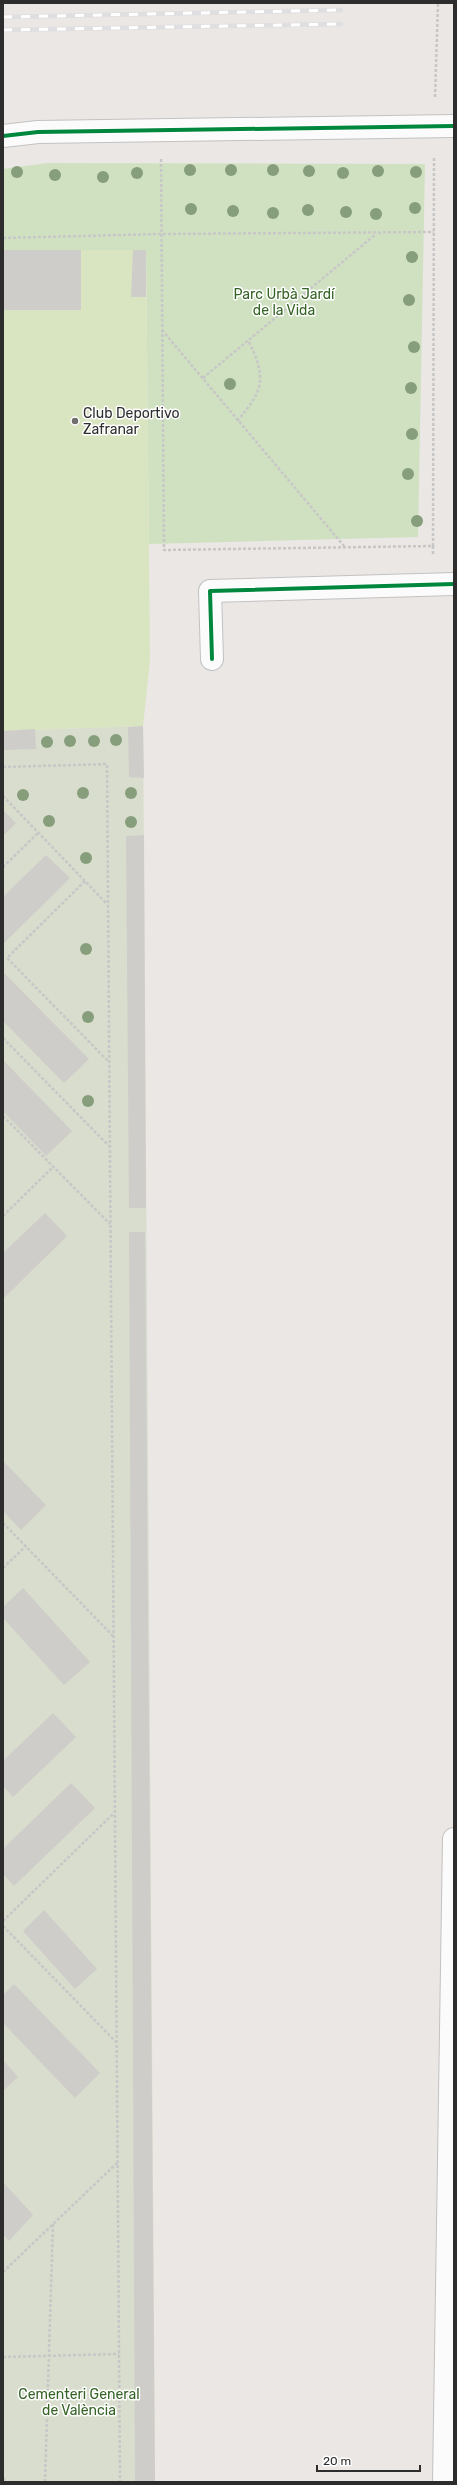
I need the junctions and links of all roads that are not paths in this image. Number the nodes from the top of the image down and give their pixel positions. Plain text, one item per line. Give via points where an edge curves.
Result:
1 (444, 127) edge
2 (3, 136) edge
3 (454, 584) edge
4 (212, 659) dead end
5 (454, 1839) edge
6 (444, 2482) edge

1 - 2 street via 38,132
3 - 4 street via 210,591
5 - 6 street

